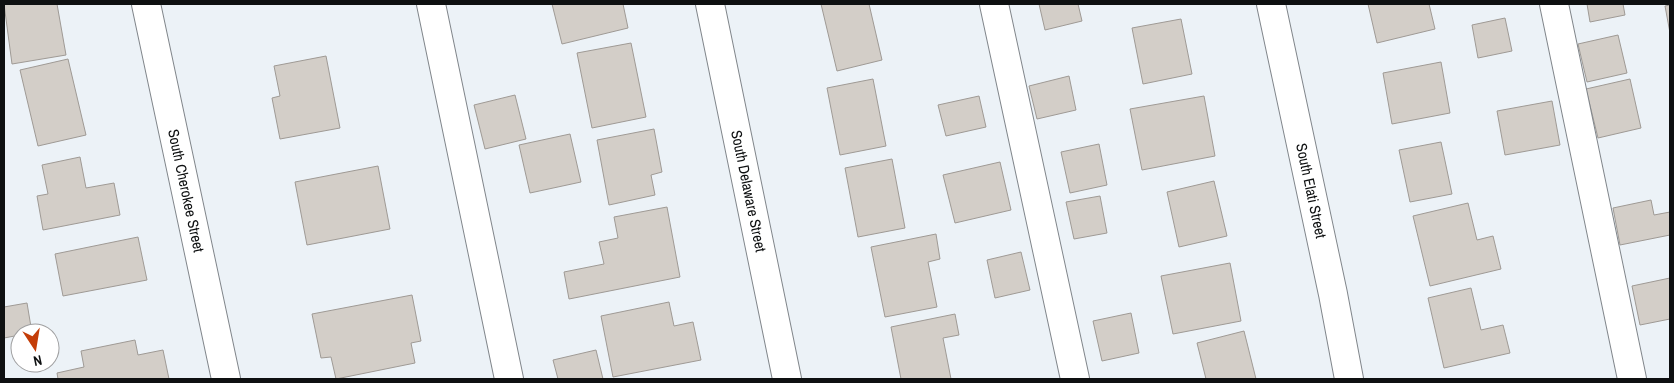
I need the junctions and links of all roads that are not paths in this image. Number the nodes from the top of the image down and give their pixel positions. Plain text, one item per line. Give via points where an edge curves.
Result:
1 (146, 4) edge
2 (431, 4) edge
3 (710, 4) edge
4 (994, 4) edge
5 (1270, 4) edge
6 (1554, 4) edge
7 (226, 379) edge
8 (509, 379) edge
9 (787, 379) edge
10 (1075, 379) edge
11 (1349, 379) edge
12 (1632, 379) edge

1 - 7 street, South Cherokee Street
2 - 8 street
3 - 9 street, South Delaware Street
4 - 10 street
5 - 11 street, South Elati Street
6 - 12 street

